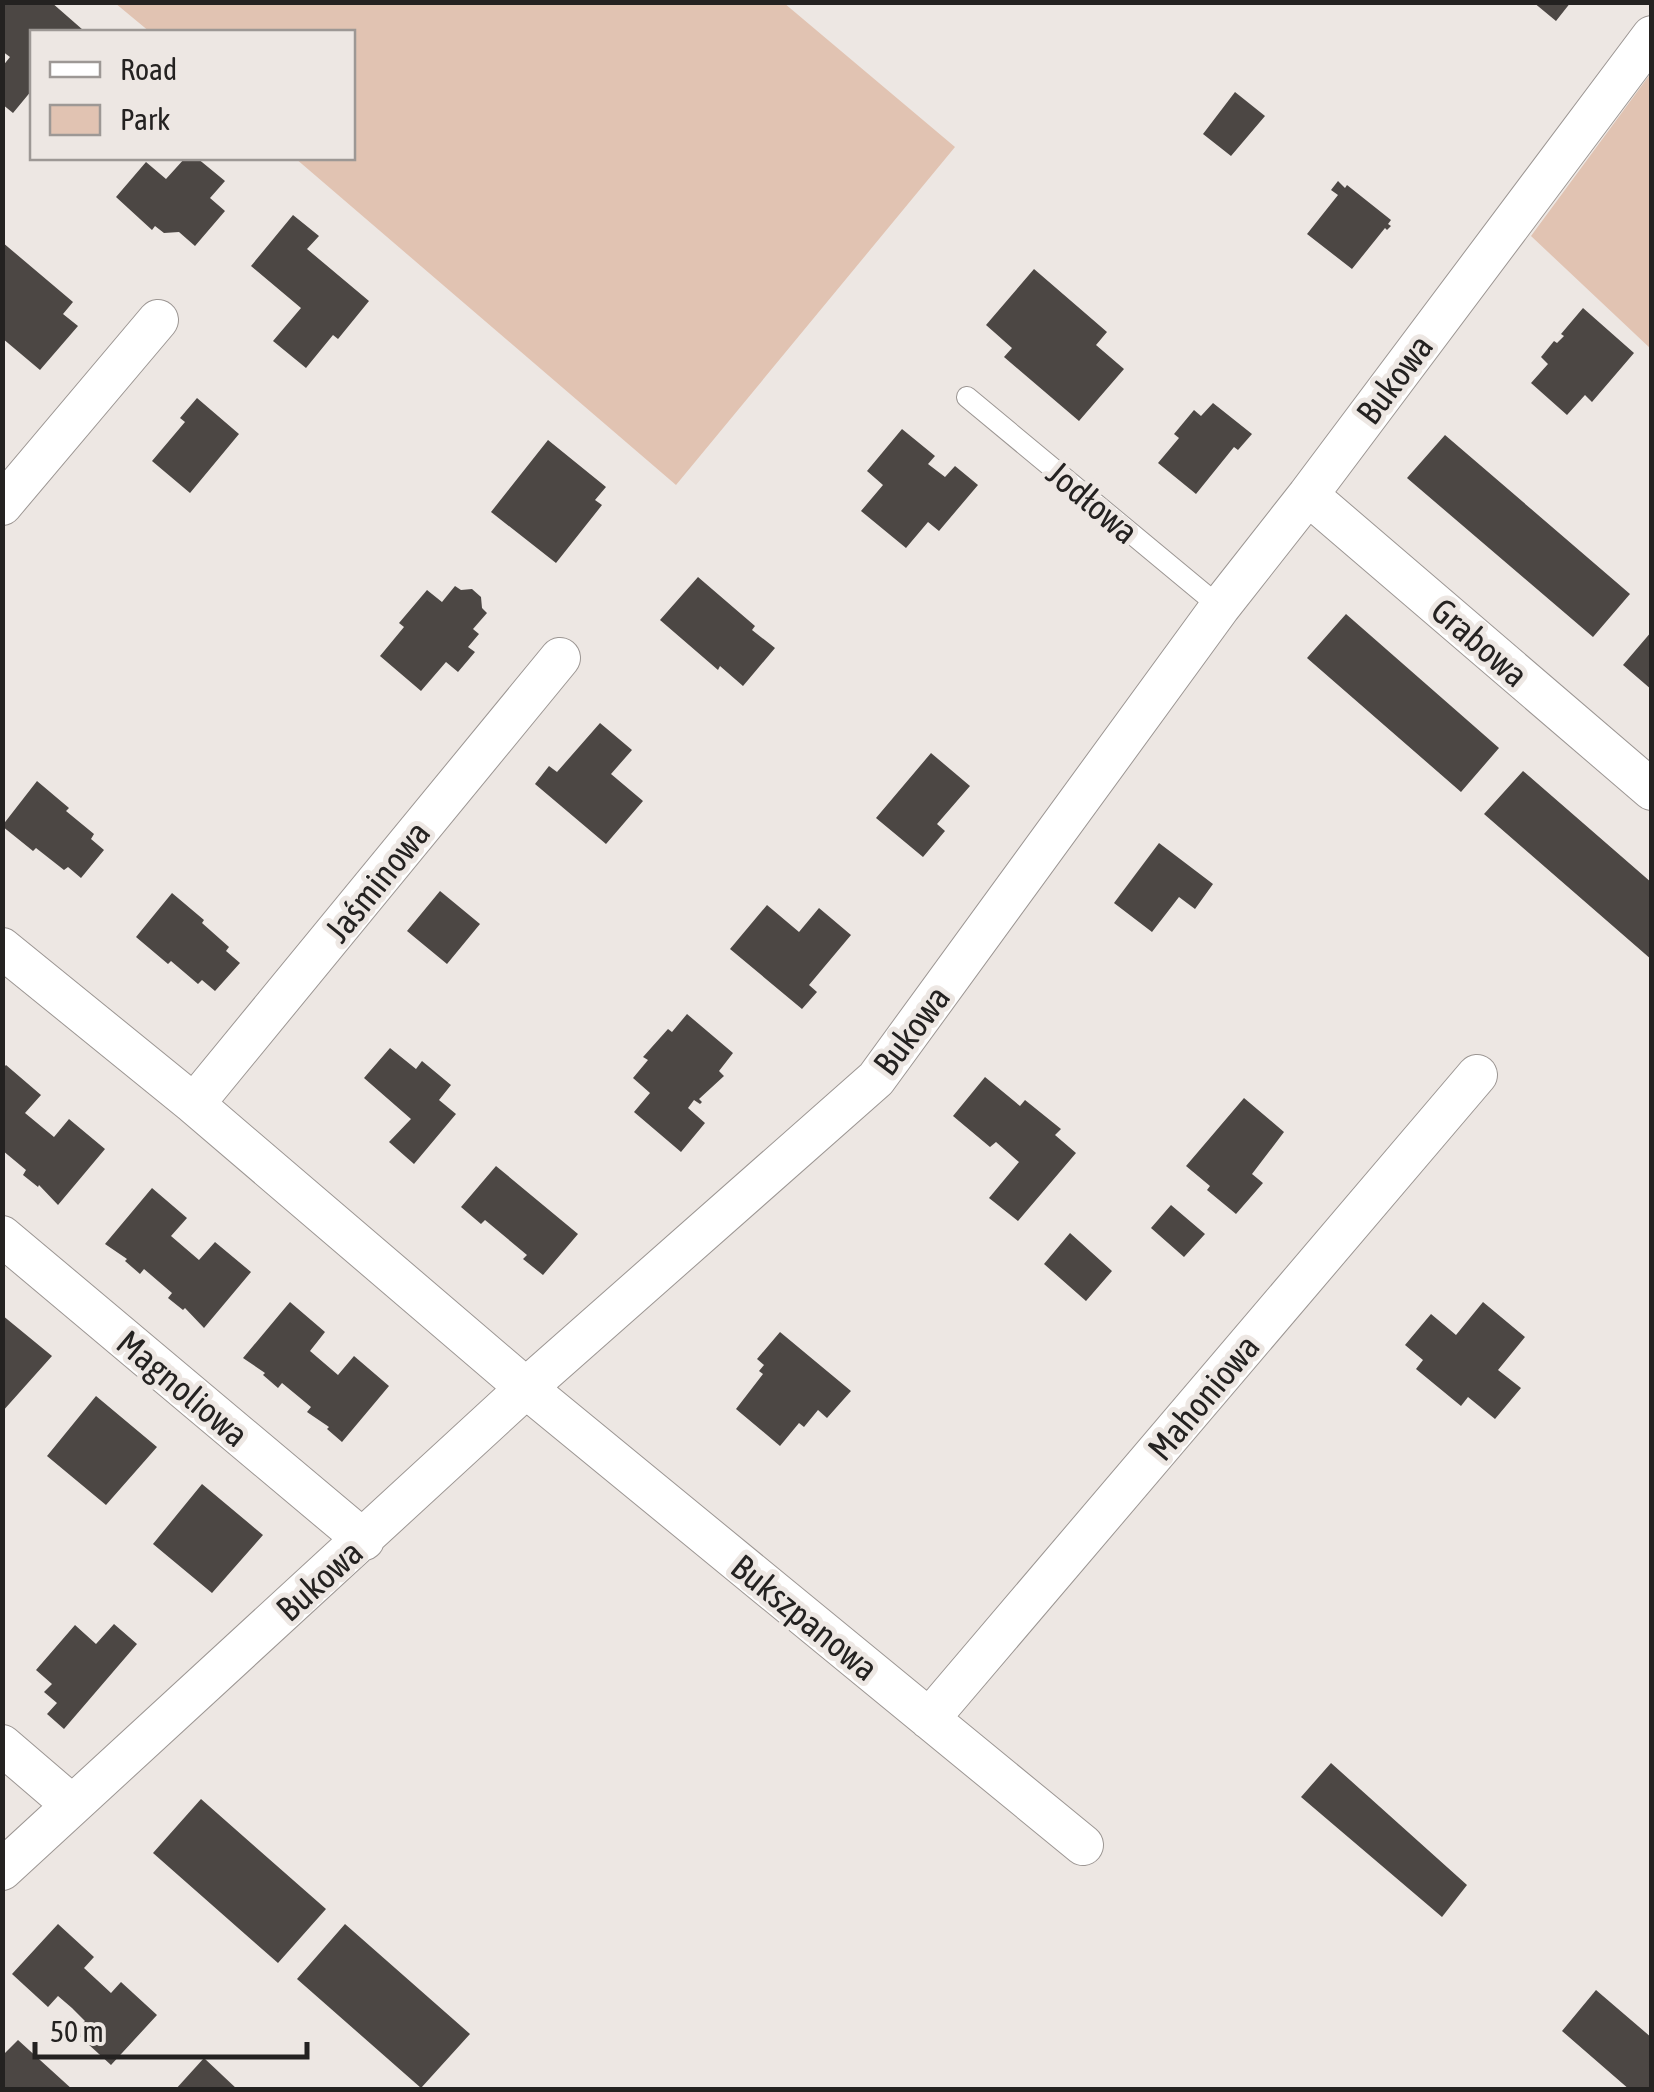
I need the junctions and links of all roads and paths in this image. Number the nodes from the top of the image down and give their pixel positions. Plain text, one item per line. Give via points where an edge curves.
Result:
1 (1652, 36) edge
2 (158, 320) dead end
3 (967, 398) dead end
4 (1308, 495) junction
5 (2, 505) edge
6 (1220, 607) junction
7 (560, 658) dead end
8 (1652, 790) edge
9 (2, 948) edge
10 (1477, 1074) dead end
11 (194, 1104) junction
12 (2, 1236) edge
13 (526, 1388) junction
14 (364, 1540) junction
15 (929, 1719) junction
16 (2, 1745) edge
17 (72, 1805) junction
18 (1083, 1845) dead end
19 (2, 1870) edge

1 - 4 street, Bukowa
2 - 5 street
3 - 6 lane, Jodłowa
4 - 6 street, Bukowa
4 - 8 street, Grabowa
6 - 13 street, Bukowa via 876,1080
7 - 11 street, Jaśminowa
9 - 11 street
10 - 15 street, Mahoniowa
11 - 13 street
12 - 14 street, Magnoliowa
13 - 14 street, Bukowa
13 - 15 street, Bukszpanowa
14 - 17 street, Bukowa
15 - 18 street, Bukszpanowa
16 - 17 street
17 - 19 street, Bukowa

